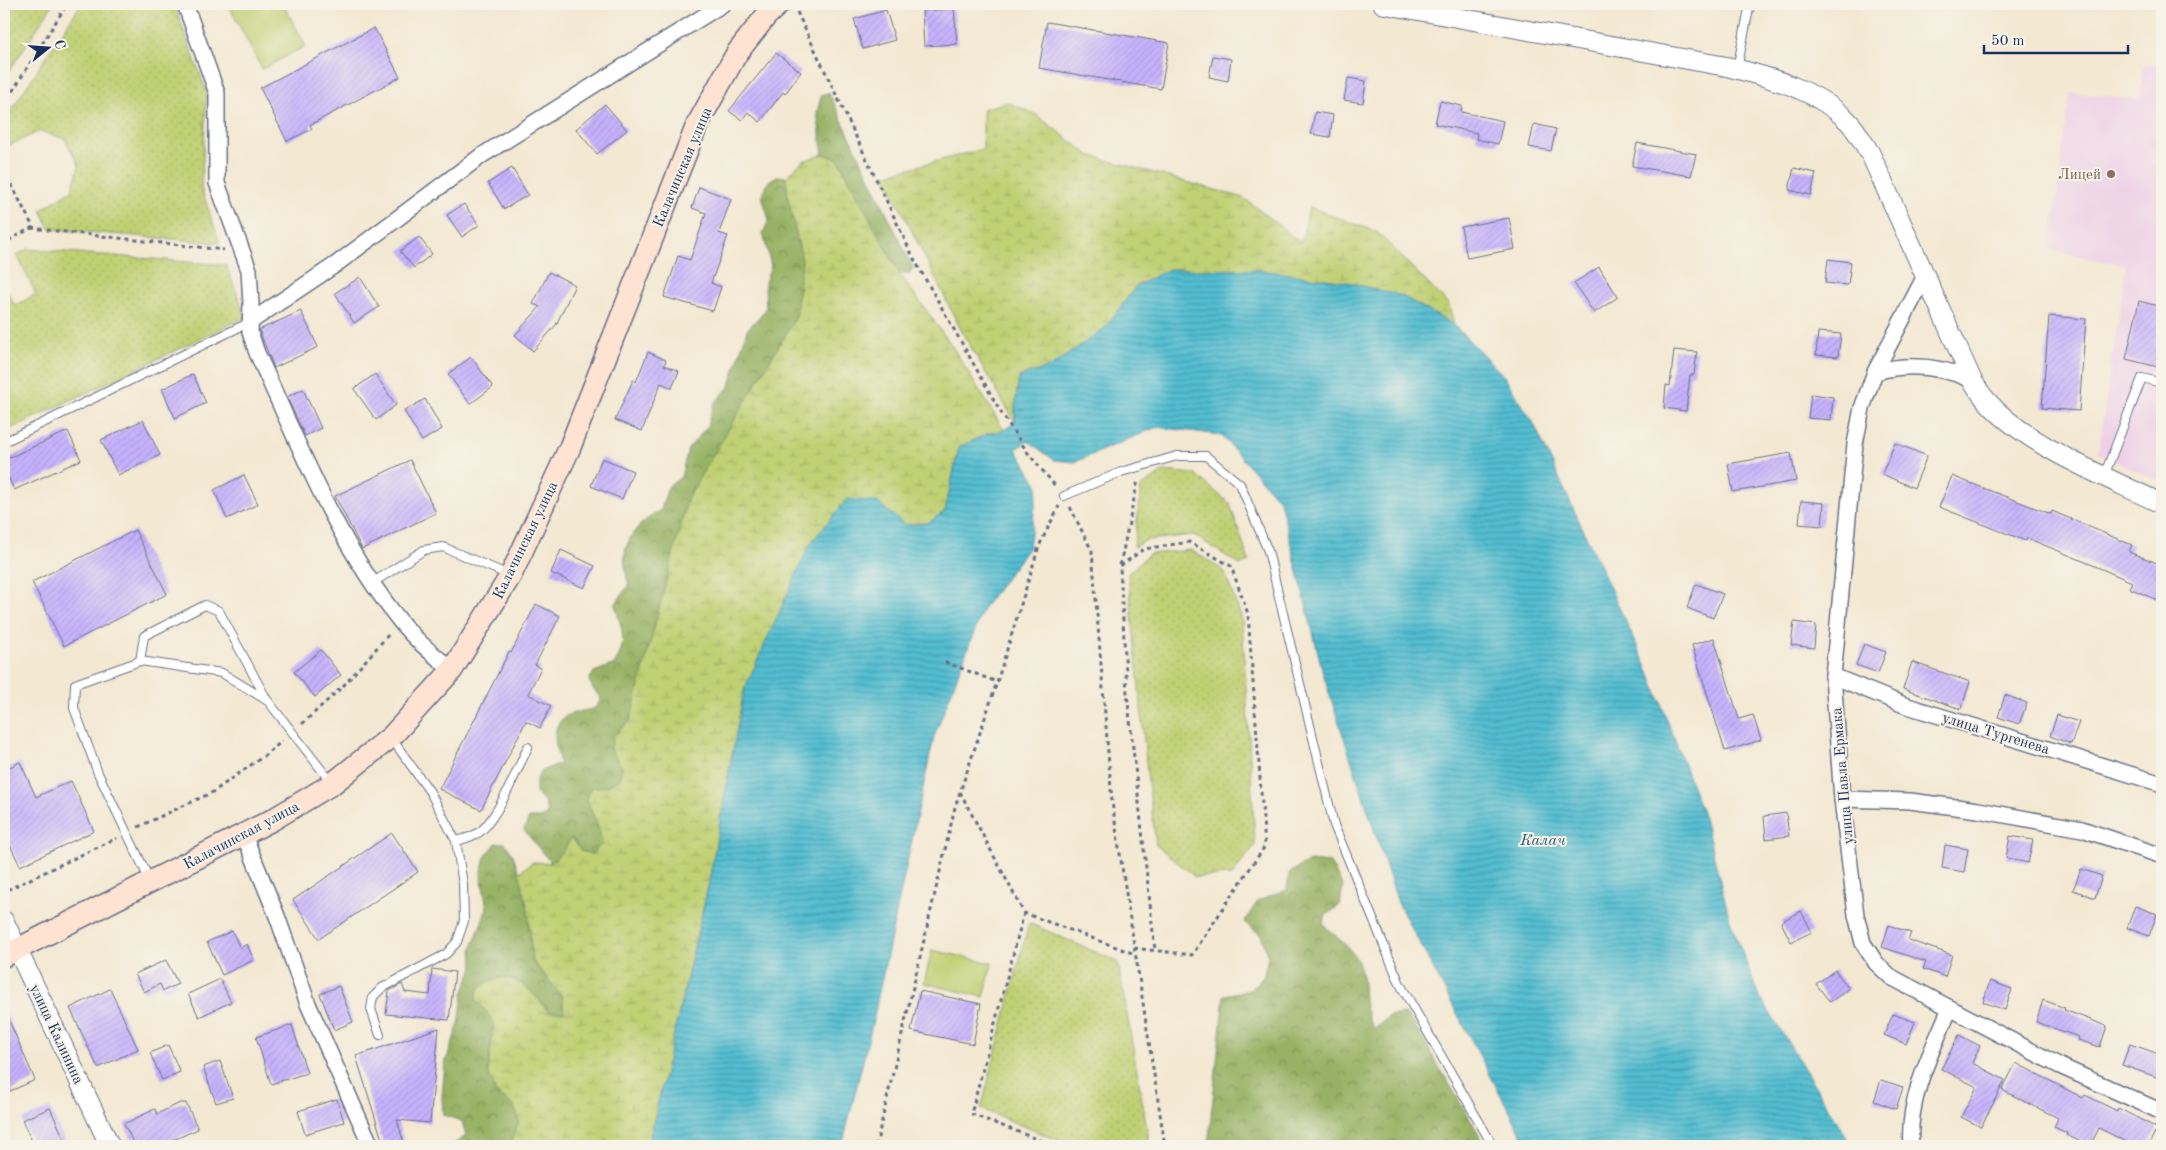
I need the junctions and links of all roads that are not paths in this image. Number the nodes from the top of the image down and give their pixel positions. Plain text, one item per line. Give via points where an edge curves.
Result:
1 (184, 4) edge
2 (723, 4) edge
3 (779, 4) edge
4 (1383, 4) edge
5 (1750, 4) edge
6 (1737, 69) junction
7 (1925, 276) junction
8 (250, 322) junction
9 (1875, 372) junction
10 (1972, 380) junction
11 (2162, 383) edge
12 (4, 442) edge
13 (2104, 476) junction
14 (1064, 496) road end
15 (2162, 504) edge
16 (511, 576) junction
17 (372, 582) junction
18 (140, 661) junction
19 (452, 670) junction
20 (1833, 676) junction
21 (268, 702) junction
22 (391, 737) junction
23 (528, 747) dead end
24 (332, 784) junction
25 (2162, 784) edge
26 (1842, 800) junction
27 (244, 835) junction
28 (456, 841) junction
29 (2162, 856) edge
30 (150, 882) junction
31 (4, 921) edge
32 (11, 953) edge
33 (1950, 1008) junction
34 (380, 1036) dead end
35 (2162, 1112) edge
36 (110, 1146) edge
37 (371, 1146) edge
38 (1493, 1146) edge
39 (1911, 1146) edge

1 - 8 street via 217,93 217,183 249,270
2 - 8 street via 482,156 335,265
3 - 16 main road, Калачинская улица via 737,53 696,125 570,446
4 - 6 street
5 - 6 lane
6 - 7 street via 1780,80 1819,98 1848,122 1870,153
7 - 9 street, улица Павла Ермака
7 - 10 street
8 - 12 lane
8 - 17 street via 257,353 280,404 336,521
9 - 10 street via 1894,367 1928,367 1952,371
9 - 20 street, улица Павла Ермака via 1862,408 1855,444
10 - 13 street via 1987,402 2008,421
11 - 13 lane via 2142,378
13 - 15 street
14 - 38 lane via 1120,472 1177,456 1206,456 1240,484 1268,551 1334,825 1400,984
16 - 17 lane via 444,547 424,550
16 - 19 main road, Калачинская улица
17 - 19 street via 400,621
18 - 21 lane via 222,673
18 - 21 lane via 144,636 205,604 220,611
18 - 30 lane via 75,684 74,708 98,773
19 - 22 main road, Калачинская улица
20 - 25 street, улица Тургенева via 1904,705
20 - 26 street, улица Павла Ермака
21 - 24 lane
22 - 24 main road, Калачинская улица
22 - 28 lane via 430,792
23 - 28 lane via 492,818 481,831 468,839
24 - 27 main road, Калачинская улица
26 - 29 street via 1910,801 1978,810 2082,829
26 - 33 street, улица Павла Ермака via 1856,915 1863,943 1876,963 1891,977
27 - 30 main road, Калачинская улица
27 - 37 street via 308,1004
28 - 34 lane via 463,884 464,921 457,942 446,954 382,988 373,997 371,1009
30 - 32 main road, Калачинская улица
31 - 32 street, улица Калинина
32 - 36 street, улица Калинина
33 - 35 street, улица Павла Ермака via 2060,1066
33 - 39 street via 1921,1078 1913,1108

